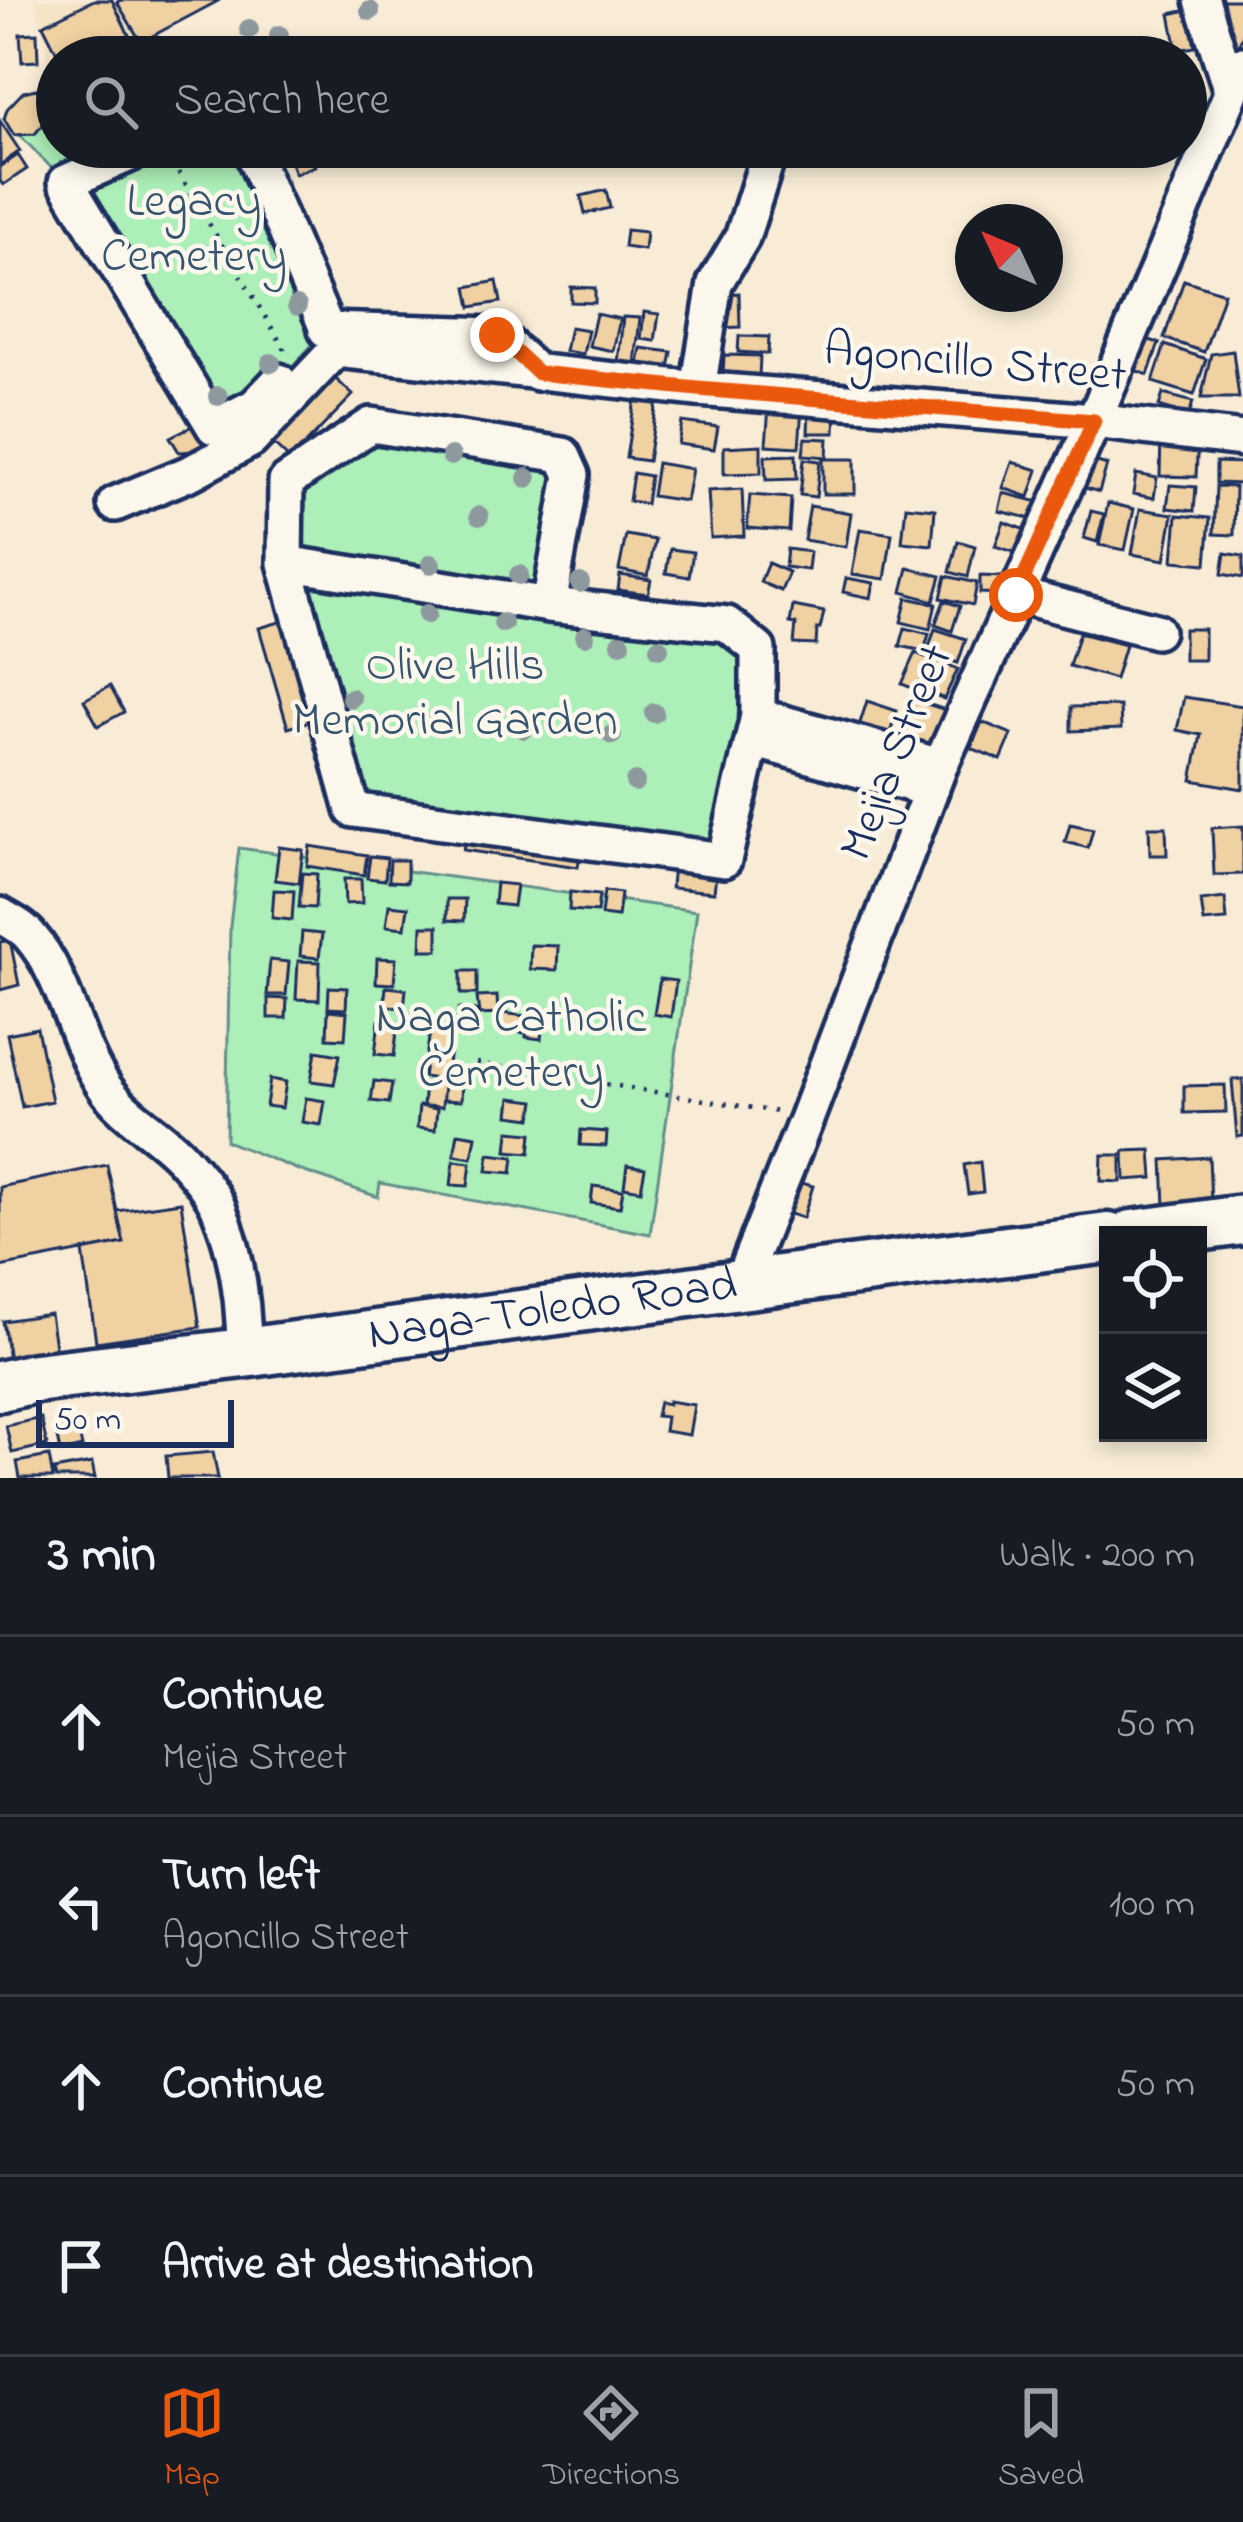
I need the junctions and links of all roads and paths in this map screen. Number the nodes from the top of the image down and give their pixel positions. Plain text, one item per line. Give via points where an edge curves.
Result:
1 (1202, 0) edge
2 (1237, 77) edge
3 (1207, 149) edge
4 (98, 168) edge
5 (176, 168) edge
6 (259, 168) edge
7 (764, 168) edge
8 (1199, 168) edge
9 (326, 329) junction
10 (294, 364) junction
11 (538, 373) junction
12 (698, 389) junction
13 (1094, 421) junction
14 (1243, 439) edge
15 (115, 504) dead end
16 (285, 563) junction
17 (1016, 595) junction
18 (549, 604) junction
19 (1156, 631) dead end
20 (756, 728) junction
21 (936, 778) junction
22 (0, 915) edge
23 (476, 1063) dead end
24 (807, 1117) junction
25 (1243, 1220) edge
26 (1199, 1226) edge
27 (1099, 1239) edge
28 (740, 1285) junction
29 (244, 1353) junction
30 (0, 1386) edge

1 - 2 street
2 - 3 street, Mejia Street
4 - 10 street via 66,182 214,427 255,406
5 - 10 path
6 - 9 street
7 - 12 street via 742,238 715,283
8 - 13 street, Mejia Street
9 - 10 street
9 - 11 street via 497,335
11 - 12 street, Agoncillo Street
11 - 15 street, Agoncillo Street via 337,350 251,440
12 - 13 street, Agoncillo Street
13 - 14 street, Agoncillo Street
13 - 17 street, Mejia Street
16 - 18 street
16 - 18 street via 286,482 371,425 563,455 572,476
16 - 20 street via 353,810 724,860
17 - 19 street
17 - 21 street, Mejia Street
18 - 20 street via 727,624 758,649
20 - 21 street
21 - 24 street, Mejia Street
22 - 29 street via 28,933 52,969 106,1089 177,1153 218,1205 244,1316
23 - 24 path
24 - 28 street, Mejia Street
25 - 26 highway
27 - 28 highway, Naga-Toledo Road
28 - 29 highway, Naga-Toledo Road
29 - 30 highway, Naga-Toledo Road

